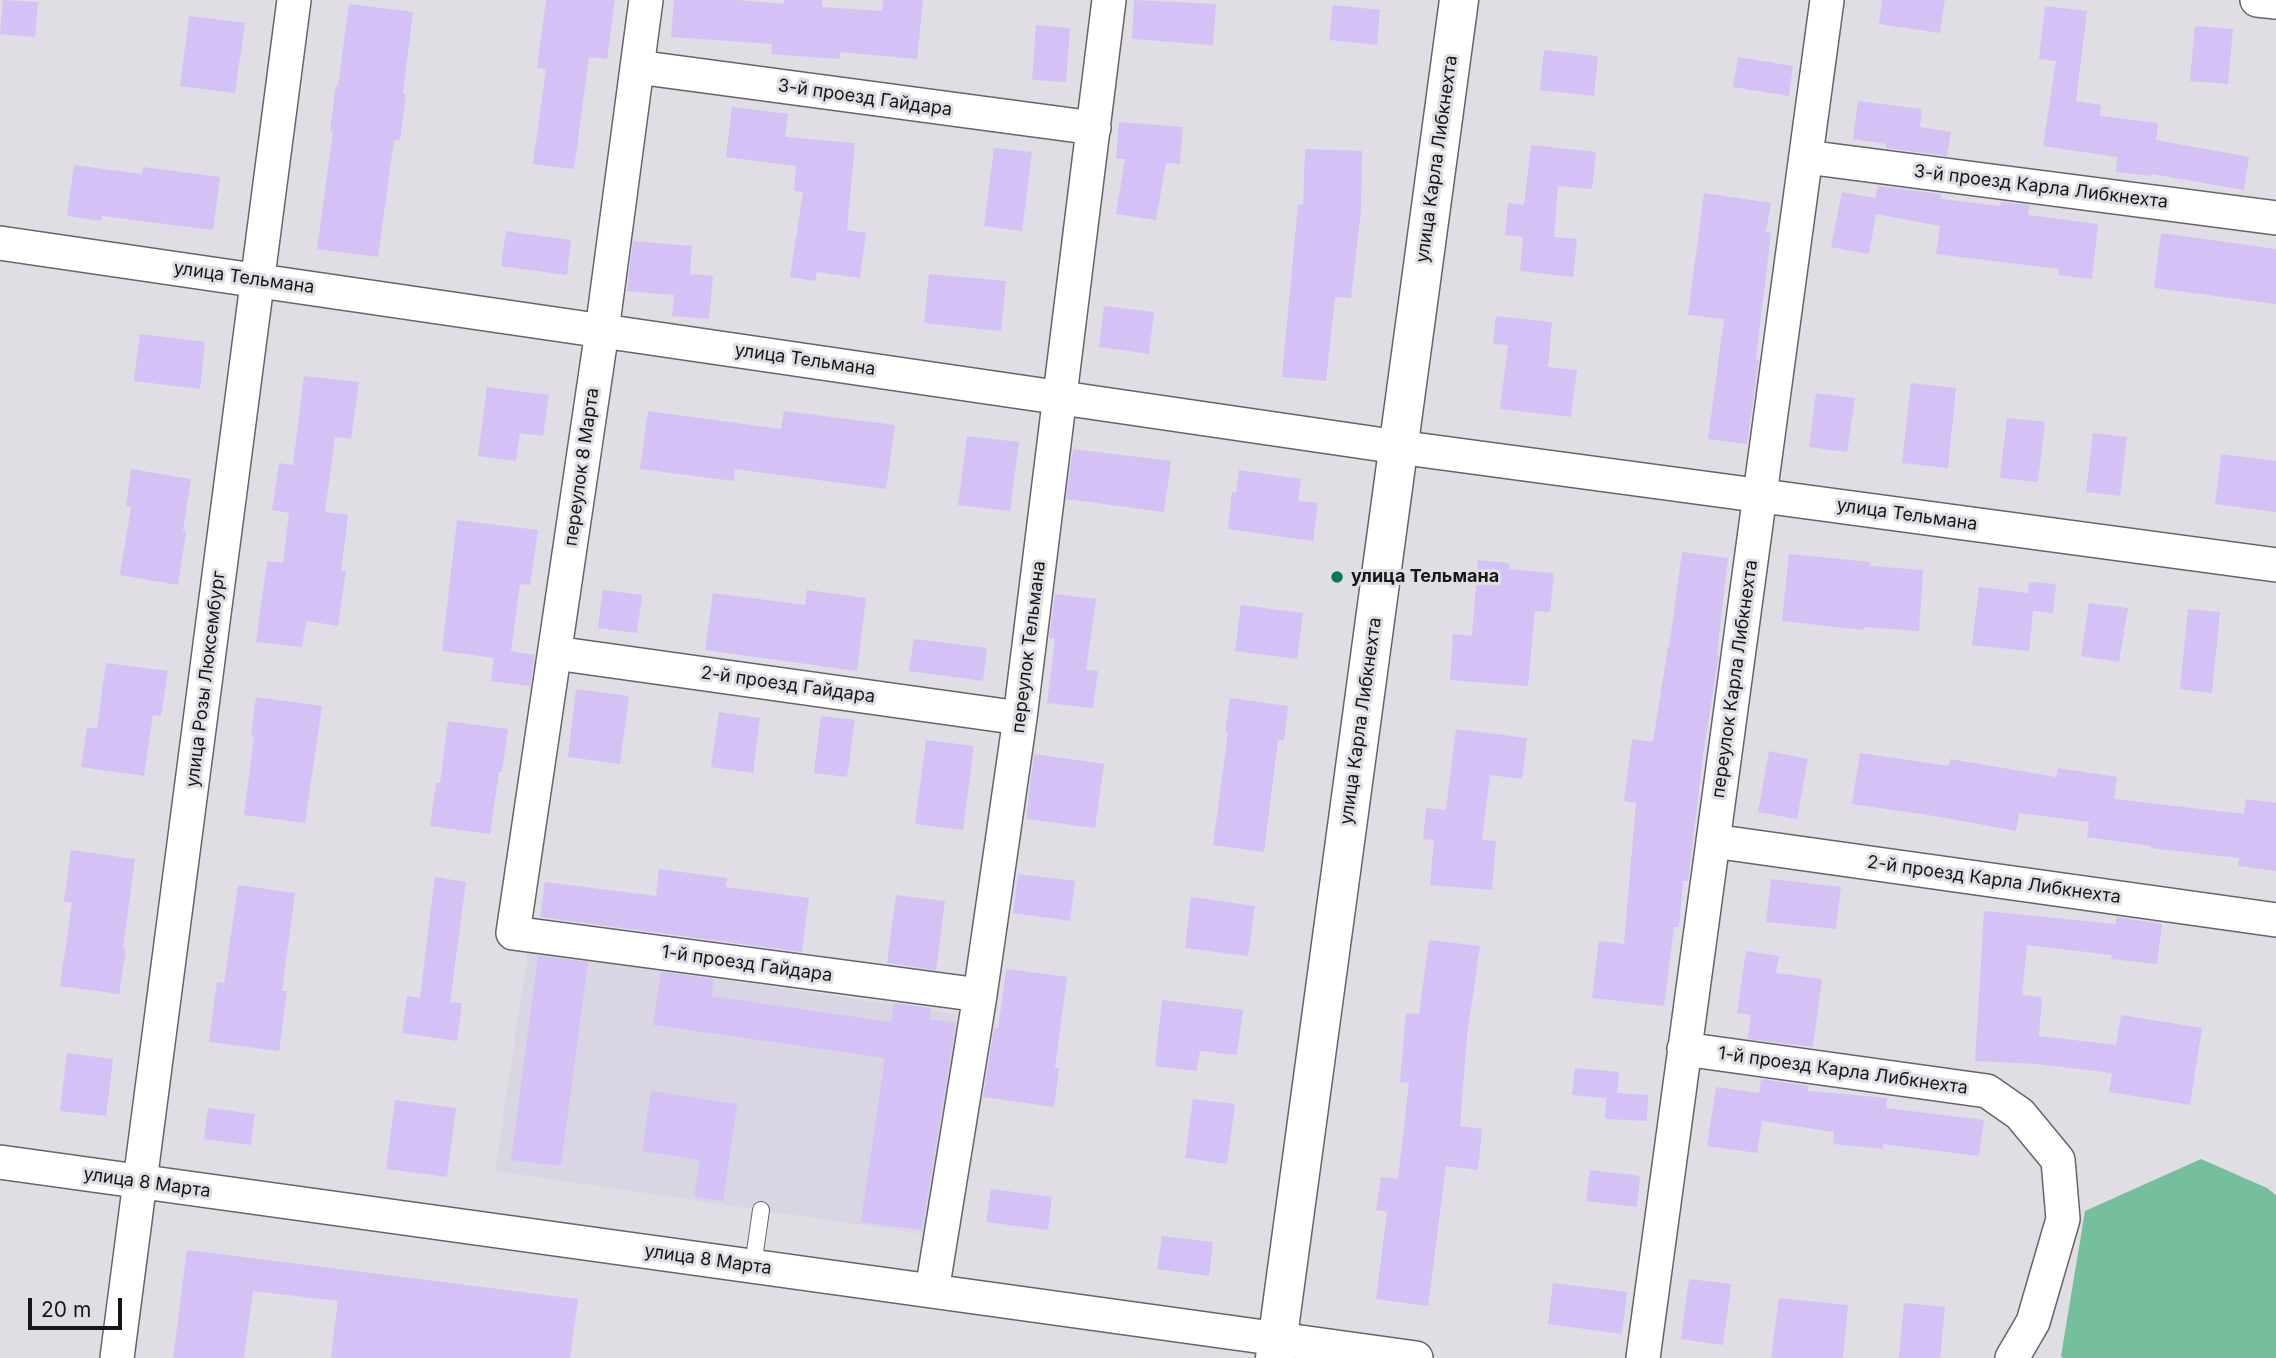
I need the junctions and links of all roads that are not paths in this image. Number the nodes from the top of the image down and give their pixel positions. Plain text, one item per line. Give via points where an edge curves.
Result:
1 (294, 0) edge
2 (646, 0) edge
3 (1109, 0) edge
4 (1459, 0) edge
5 (1828, 0) edge
6 (2257, 0) edge
7 (2276, 2) edge
8 (637, 67) junction
9 (1094, 128) junction
10 (1806, 156) junction
11 (2276, 218) edge
12 (0, 243) edge
13 (258, 281) junction
14 (602, 331) junction
15 (1061, 397) junction
16 (1398, 447) junction
17 (1760, 496) junction
18 (2276, 565) edge
19 (555, 653) junction
20 (1020, 718) junction
21 (1713, 841) junction
22 (2276, 920) edge
23 (513, 933) joint
24 (981, 995) junction
25 (1685, 1049) junction
26 (0, 1162) edge
27 (140, 1182) junction
28 (761, 1210) dead end
29 (754, 1266) junction
30 (932, 1291) junction
31 (1276, 1348) edge
32 (117, 1358) edge
33 (1416, 1358) edge
34 (1643, 1358) edge
35 (2012, 1358) edge

1 - 13 street, улица Розы Люксембург
2 - 8 street, переулок 8 Марта
3 - 9 street, переулок Тельмана
4 - 16 main road, улица Карла Либкнехта
5 - 10 street, переулок Карла Либкнехта
6 - 7 street
8 - 9 street, 3-й проезд Гайдара
8 - 14 street, переулок 8 Марта
9 - 15 street, переулок Тельмана
10 - 11 street, 3-й проезд Карла Либкнехта
10 - 17 street, переулок Карла Либкнехта
12 - 13 street, улица Тельмана
13 - 14 street, улица Тельмана
13 - 27 street, улица Розы Люксембург
14 - 15 street, улица Тельмана
14 - 19 street, переулок 8 Марта
15 - 16 street, улица Тельмана
15 - 20 street, переулок Тельмана
16 - 17 street, улица Тельмана
16 - 31 main road, улица Карла Либкнехта
17 - 18 street, улица Тельмана
17 - 21 street, переулок Карла Либкнехта
19 - 20 street, 2-й проезд Гайдара
19 - 23 street, переулок 8 Марта
20 - 24 street, переулок Тельмана
21 - 22 street, 2-й проезд Карла Либкнехта
21 - 25 street, переулок Карла Либкнехта
23 - 24 street, 1-й проезд Гайдара
24 - 30 street, переулок Тельмана
25 - 34 street, переулок Карла Либкнехта
25 - 35 street, 1-й проезд Карла Либкнехта via 1987,1091 2020,1114 2058,1160 2063,1219 2033,1322
26 - 27 street, улица 8 Марта
27 - 29 street, улица 8 Марта
27 - 32 street, улица Розы Люксембург
28 - 29 lane
29 - 30 street, улица 8 Марта
30 - 31 street, улица 8 Марта
31 - 33 street, улица 8 Марта

